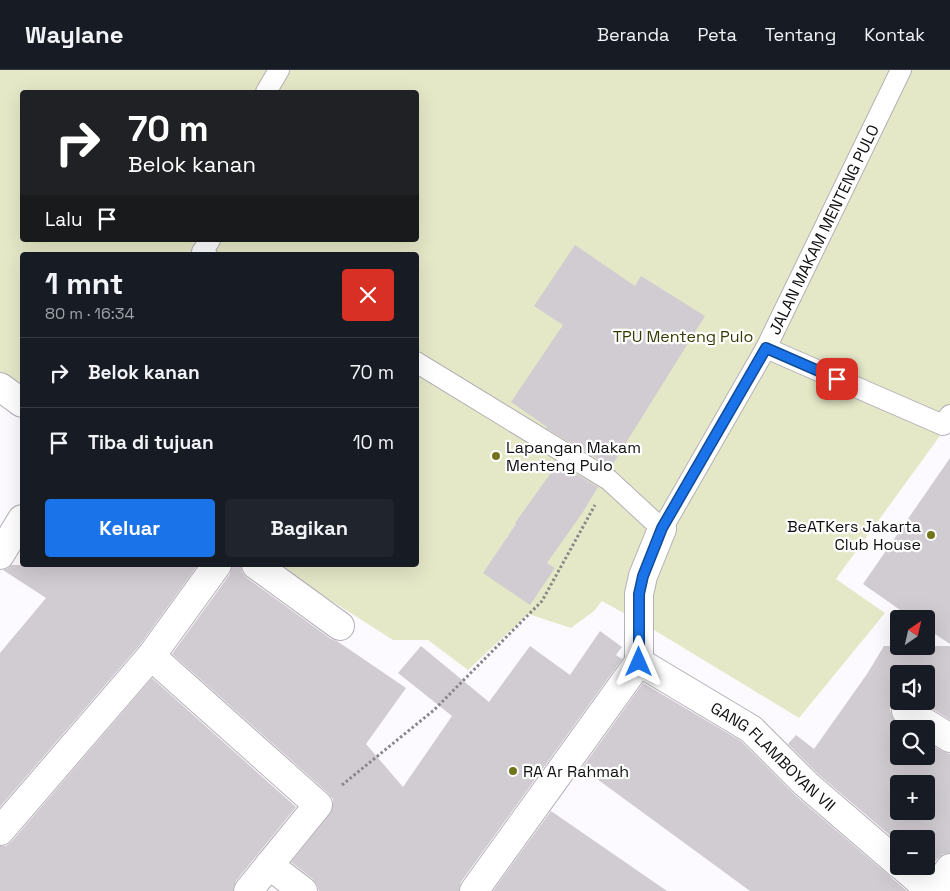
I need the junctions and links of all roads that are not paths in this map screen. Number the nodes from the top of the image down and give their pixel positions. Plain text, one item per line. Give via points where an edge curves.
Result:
1 (279, 70) edge
2 (901, 70) edge
3 (267, 90) edge
4 (766, 348) junction
5 (419, 364) edge
6 (0, 387) edge
7 (20, 402) edge
8 (950, 415) edge
9 (20, 522) edge
10 (662, 528) junction
11 (0, 555) edge
12 (216, 567) edge
13 (259, 567) edge
14 (340, 626) dead end
15 (151, 656) junction
16 (639, 662) junction
17 (906, 711) dead end
18 (950, 738) edge
19 (0, 831) edge
20 (890, 856) edge
21 (269, 865) junction
22 (950, 868) edge
23 (913, 875) edge
24 (248, 891) edge
25 (303, 891) edge
26 (474, 891) edge
27 (932, 891) edge

1 - 3 lane
2 - 4 lane, JALAN MAKAM MENTENG PULO
4 - 8 lane via 943,425
4 - 10 lane, JALAN MAKAM MENTENG PULO
5 - 10 lane via 609,480
6 - 7 street
9 - 11 street
10 - 16 street, JALAN MAKAM MENTENG PULO via 639,594
12 - 15 street
13 - 14 street
15 - 19 street
15 - 21 street via 318,804
16 - 20 street, GANG FLAMBOYAN VII via 751,729 806,784
16 - 26 street
17 - 18 street
21 - 24 street
21 - 25 street
22 - 27 street
23 - 27 street

